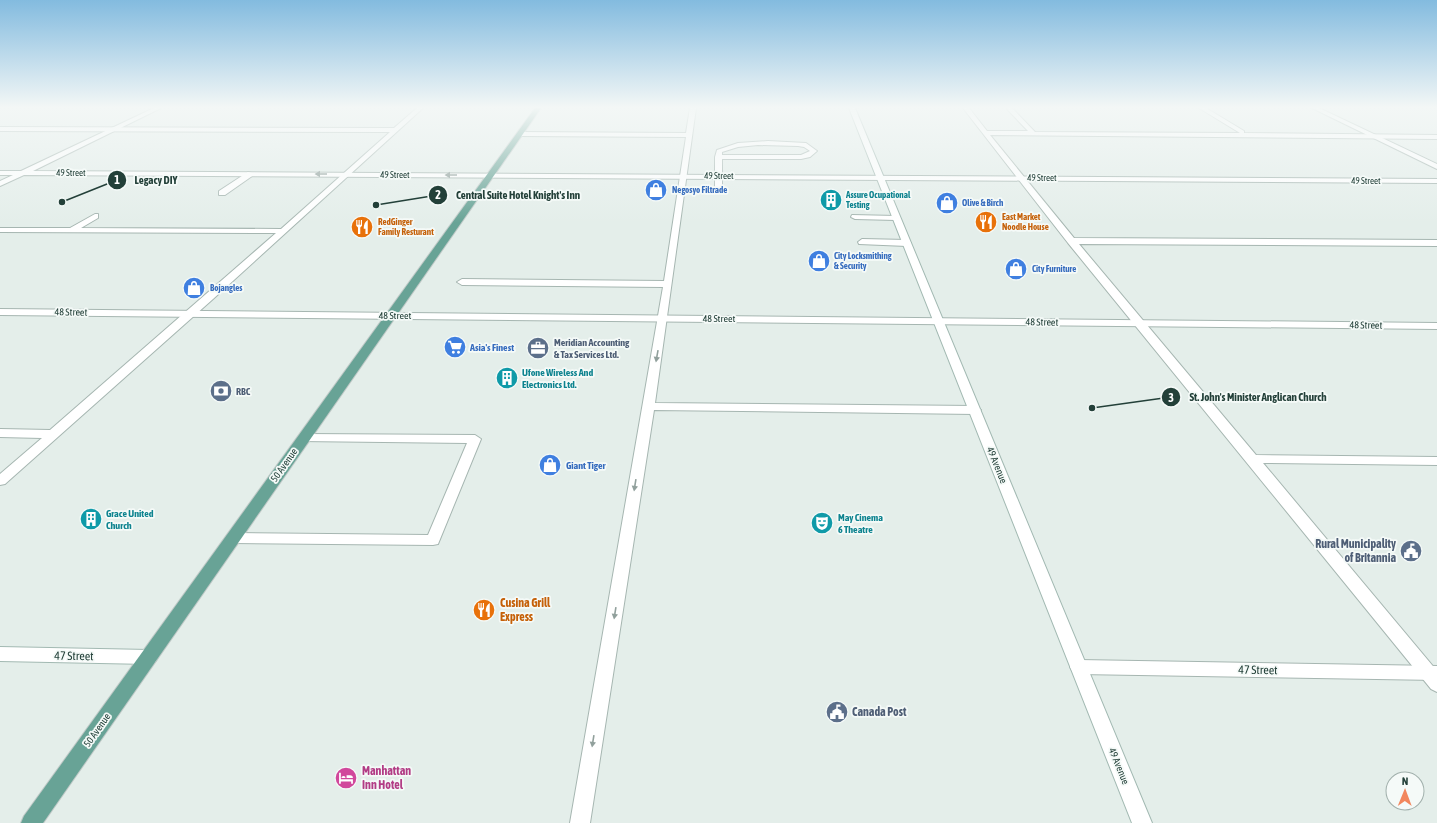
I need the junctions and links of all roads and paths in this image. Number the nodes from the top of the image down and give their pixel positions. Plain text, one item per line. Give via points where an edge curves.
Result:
1 (78, 146) edge
2 (376, 146) edge
3 (511, 146) edge
4 (688, 146) edge
5 (729, 146) edge
6 (807, 146) edge
7 (868, 146) edge
8 (997, 146) edge
9 (1395, 146) edge
10 (718, 157) junction
11 (1437, 167) edge
12 (0, 172) edge
13 (24, 173) junction
14 (251, 174) junction
15 (345, 174) junction
16 (490, 175) junction
17 (684, 176) junction
18 (718, 176) junction
19 (880, 177) junction
20 (1020, 178) junction
21 (1437, 181) edge
22 (0, 184) edge
23 (718, 188) dead end
24 (222, 193) dead end
25 (95, 216) dead end
26 (855, 217) dead end
27 (896, 218) junction
28 (0, 230) edge
29 (71, 230) junction
30 (283, 231) junction
31 (1071, 240) junction
32 (862, 242) dead end
33 (907, 243) junction
34 (1437, 244) edge
35 (462, 282) dead end
36 (668, 284) junction
37 (0, 312) edge
38 (191, 313) junction
39 (391, 315) junction
40 (663, 318) junction
41 (938, 320) junction
42 (1139, 323) junction
43 (1437, 326) edge
44 (648, 406) junction
45 (975, 410) junction
46 (0, 433) edge
47 (53, 434) junction
48 (304, 438) junction
49 (1251, 459) junction
50 (1437, 461) edge
51 (0, 481) edge
52 (233, 538) junction
53 (0, 654) edge
54 (149, 657) junction
55 (1079, 667) junction
56 (1434, 677) edge
57 (31, 823) edge
58 (580, 823) edge
59 (1142, 823) edge

1 - 13 street
2 - 15 street
3 - 16 main road, 50 Avenue
4 - 17 street
5 - 10 street via 719,151
6 - 10 street via 814,151 808,156 801,157
7 - 19 street, 49 Avenue
8 - 20 street
9 - 11 street
10 - 18 street
12 - 13 street, 49 Street
13 - 14 street, 49 Street
13 - 22 street
15 -> 14 street, 49 Street
14 - 24 street
16 -> 15 street, 49 Street
15 - 30 street
16 - 17 street, 49 Street
16 - 39 main road, 50 Avenue
17 - 18 street, 49 Street
17 - 36 street
18 - 19 street, 49 Street
18 - 23 street
19 - 20 street, 49 Street
19 - 27 street, 49 Avenue
20 - 21 street, 49 Street
20 - 31 street
25 - 29 street
26 - 27 street
27 - 33 street, 49 Avenue
28 - 29 street
29 - 30 street via 229,228
30 - 38 street
31 - 34 street
31 - 42 street
32 - 33 street
33 - 41 street, 49 Avenue
35 - 36 street
36 - 40 street
37 - 38 street, 48 Street
38 - 39 street, 48 Street
38 - 47 street
39 - 40 street, 48 Street
39 - 48 main road, 50 Avenue
40 - 41 street, 48 Street
40 -> 44 street
41 - 42 street, 48 Street
41 - 45 street, 49 Avenue
42 - 43 street, 48 Street
42 - 49 street
44 - 45 street
44 -> 58 street
45 - 55 street, 49 Avenue
46 - 47 street
47 - 51 street
48 - 52 main road, 50 Avenue
48 - 52 street via 475,439 433,540
49 - 50 street
49 - 56 street
52 - 54 main road, 50 Avenue
53 - 54 street, 47 Street
54 - 57 main road, 50 Avenue
55 - 56 street, 47 Street
55 - 59 street, 49 Avenue

